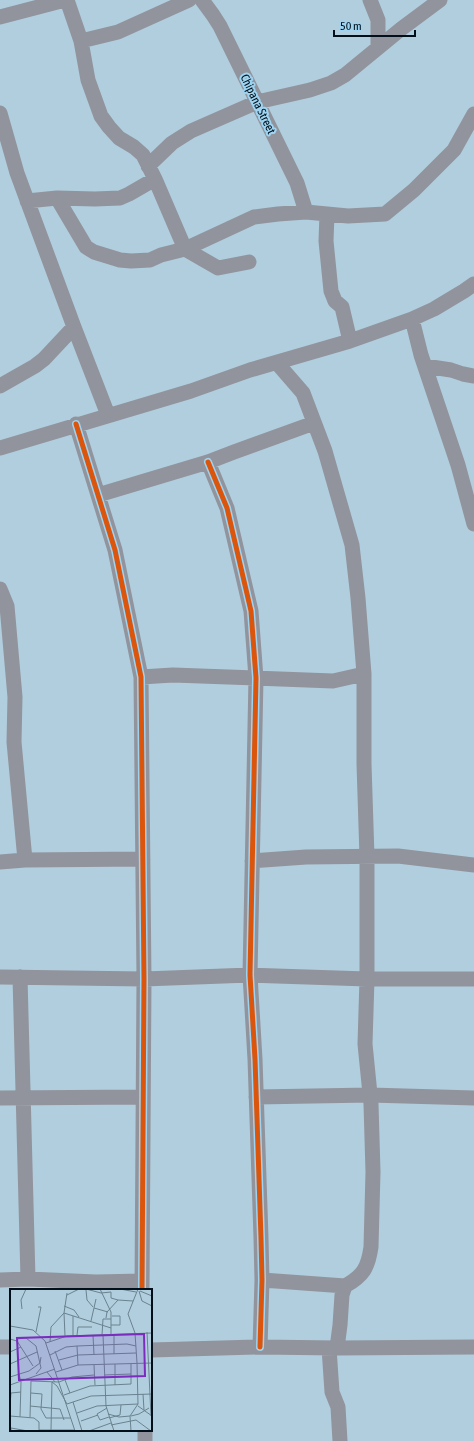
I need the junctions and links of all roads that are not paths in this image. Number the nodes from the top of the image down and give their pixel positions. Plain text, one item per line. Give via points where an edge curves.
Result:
1 (66, 0) edge
2 (189, 0) edge
3 (202, 0) edge
4 (370, 0) edge
5 (440, 0) edge
6 (0, 17) edge
7 (81, 41) junction
8 (378, 47) junction
9 (257, 102) junction
10 (0, 113) edge
11 (474, 114) edge
12 (3, 139) edge
13 (152, 173) junction
14 (57, 198) junction
15 (26, 201) junction
16 (306, 212) junction
17 (327, 214) junction
18 (184, 249) junction
19 (249, 262) dead end
20 (474, 284) edge
21 (412, 320) junction
22 (74, 327) junction
23 (350, 341) junction
24 (277, 363) junction
25 (425, 366) junction
26 (474, 376) edge
27 (0, 386) edge
28 (108, 415) junction
29 (76, 424) junction
30 (314, 424) junction
31 (0, 448) edge
32 (208, 462) junction
33 (98, 495) junction
34 (474, 524) edge
35 (0, 589) edge
36 (364, 674) junction
37 (142, 677) junction
38 (256, 678) junction
39 (0, 733) edge
40 (14, 742) junction
41 (367, 857) junction
42 (143, 859) junction
43 (25, 860) junction
44 (252, 861) junction
45 (0, 862) edge
46 (474, 865) edge
47 (250, 975) junction
48 (0, 977) edge
49 (20, 977) junction
50 (144, 979) junction
51 (367, 979) junction
52 (474, 979) edge
53 (370, 1095) junction
54 (142, 1097) junction
55 (256, 1097) junction
56 (0, 1098) edge
57 (23, 1098) junction
58 (474, 1098) edge
59 (28, 1279) junction
60 (0, 1280) edge
61 (262, 1280) junction
62 (142, 1286) edge
63 (345, 1286) junction
64 (260, 1347) junction
65 (474, 1347) edge
66 (333, 1348) junction
67 (152, 1350) edge
68 (340, 1441) edge

1 - 6 street
1 - 7 street
2 - 7 street via 118,32
3 - 9 street, Chipana Street via 220,26
4 - 8 street via 378,20
5 - 8 street
7 - 13 street via 88,80 101,116 119,138 143,155
8 - 9 street via 345,75 331,83
9 - 13 street via 191,131 172,143
9 - 16 street, Chipana Street via 297,183
10 - 12 street
11 - 17 street via 454,150 414,190 385,214
12 - 15 street
13 - 14 street via 129,194 120,198
13 - 18 street
14 - 15 street
14 - 18 street via 82,242 94,252 120,260 142,261
15 - 22 street
16 - 17 street
16 - 18 street via 254,218
17 - 23 street via 326,241 331,291 335,301 342,307
18 - 19 street via 218,268
20 - 21 street
21 - 23 street
21 - 25 street
22 - 27 street via 36,366
22 - 28 street
23 - 24 street
24 - 28 street
24 - 30 street via 303,393
25 - 26 street
25 - 34 street via 458,465
28 - 29 street
29 - 31 street
29 - 33 street
30 - 32 street
30 - 36 street via 325,452 352,545
32 - 33 street
32 - 38 street via 227,508 251,611
33 - 37 street via 115,550
35 - 40 street via 7,606 15,697
36 - 38 street via 332,681
36 - 41 street
37 - 38 street via 173,675
37 - 42 street
38 - 44 street
39 - 40 street
40 - 43 street
41 - 44 street via 306,857
41 - 46 street via 398,856
41 - 51 street
42 - 43 street
42 - 50 street
43 - 45 street
44 - 47 street
47 - 50 street
47 - 51 street
47 - 55 street
48 - 49 street
49 - 50 street
49 - 57 street
50 - 54 street
51 - 52 street
51 - 53 street via 365,1044
53 - 55 street
53 - 58 street
53 - 63 street via 373,1172 370,1256 358,1280
54 - 57 street
54 - 62 street
55 - 61 street
56 - 57 street
57 - 59 street
59 - 60 street
59 - 62 street
61 - 63 street
61 - 64 street
63 - 66 street via 340,1325
64 - 66 street
64 - 67 street
65 - 66 street
66 - 68 street via 332,1392 338,1407

